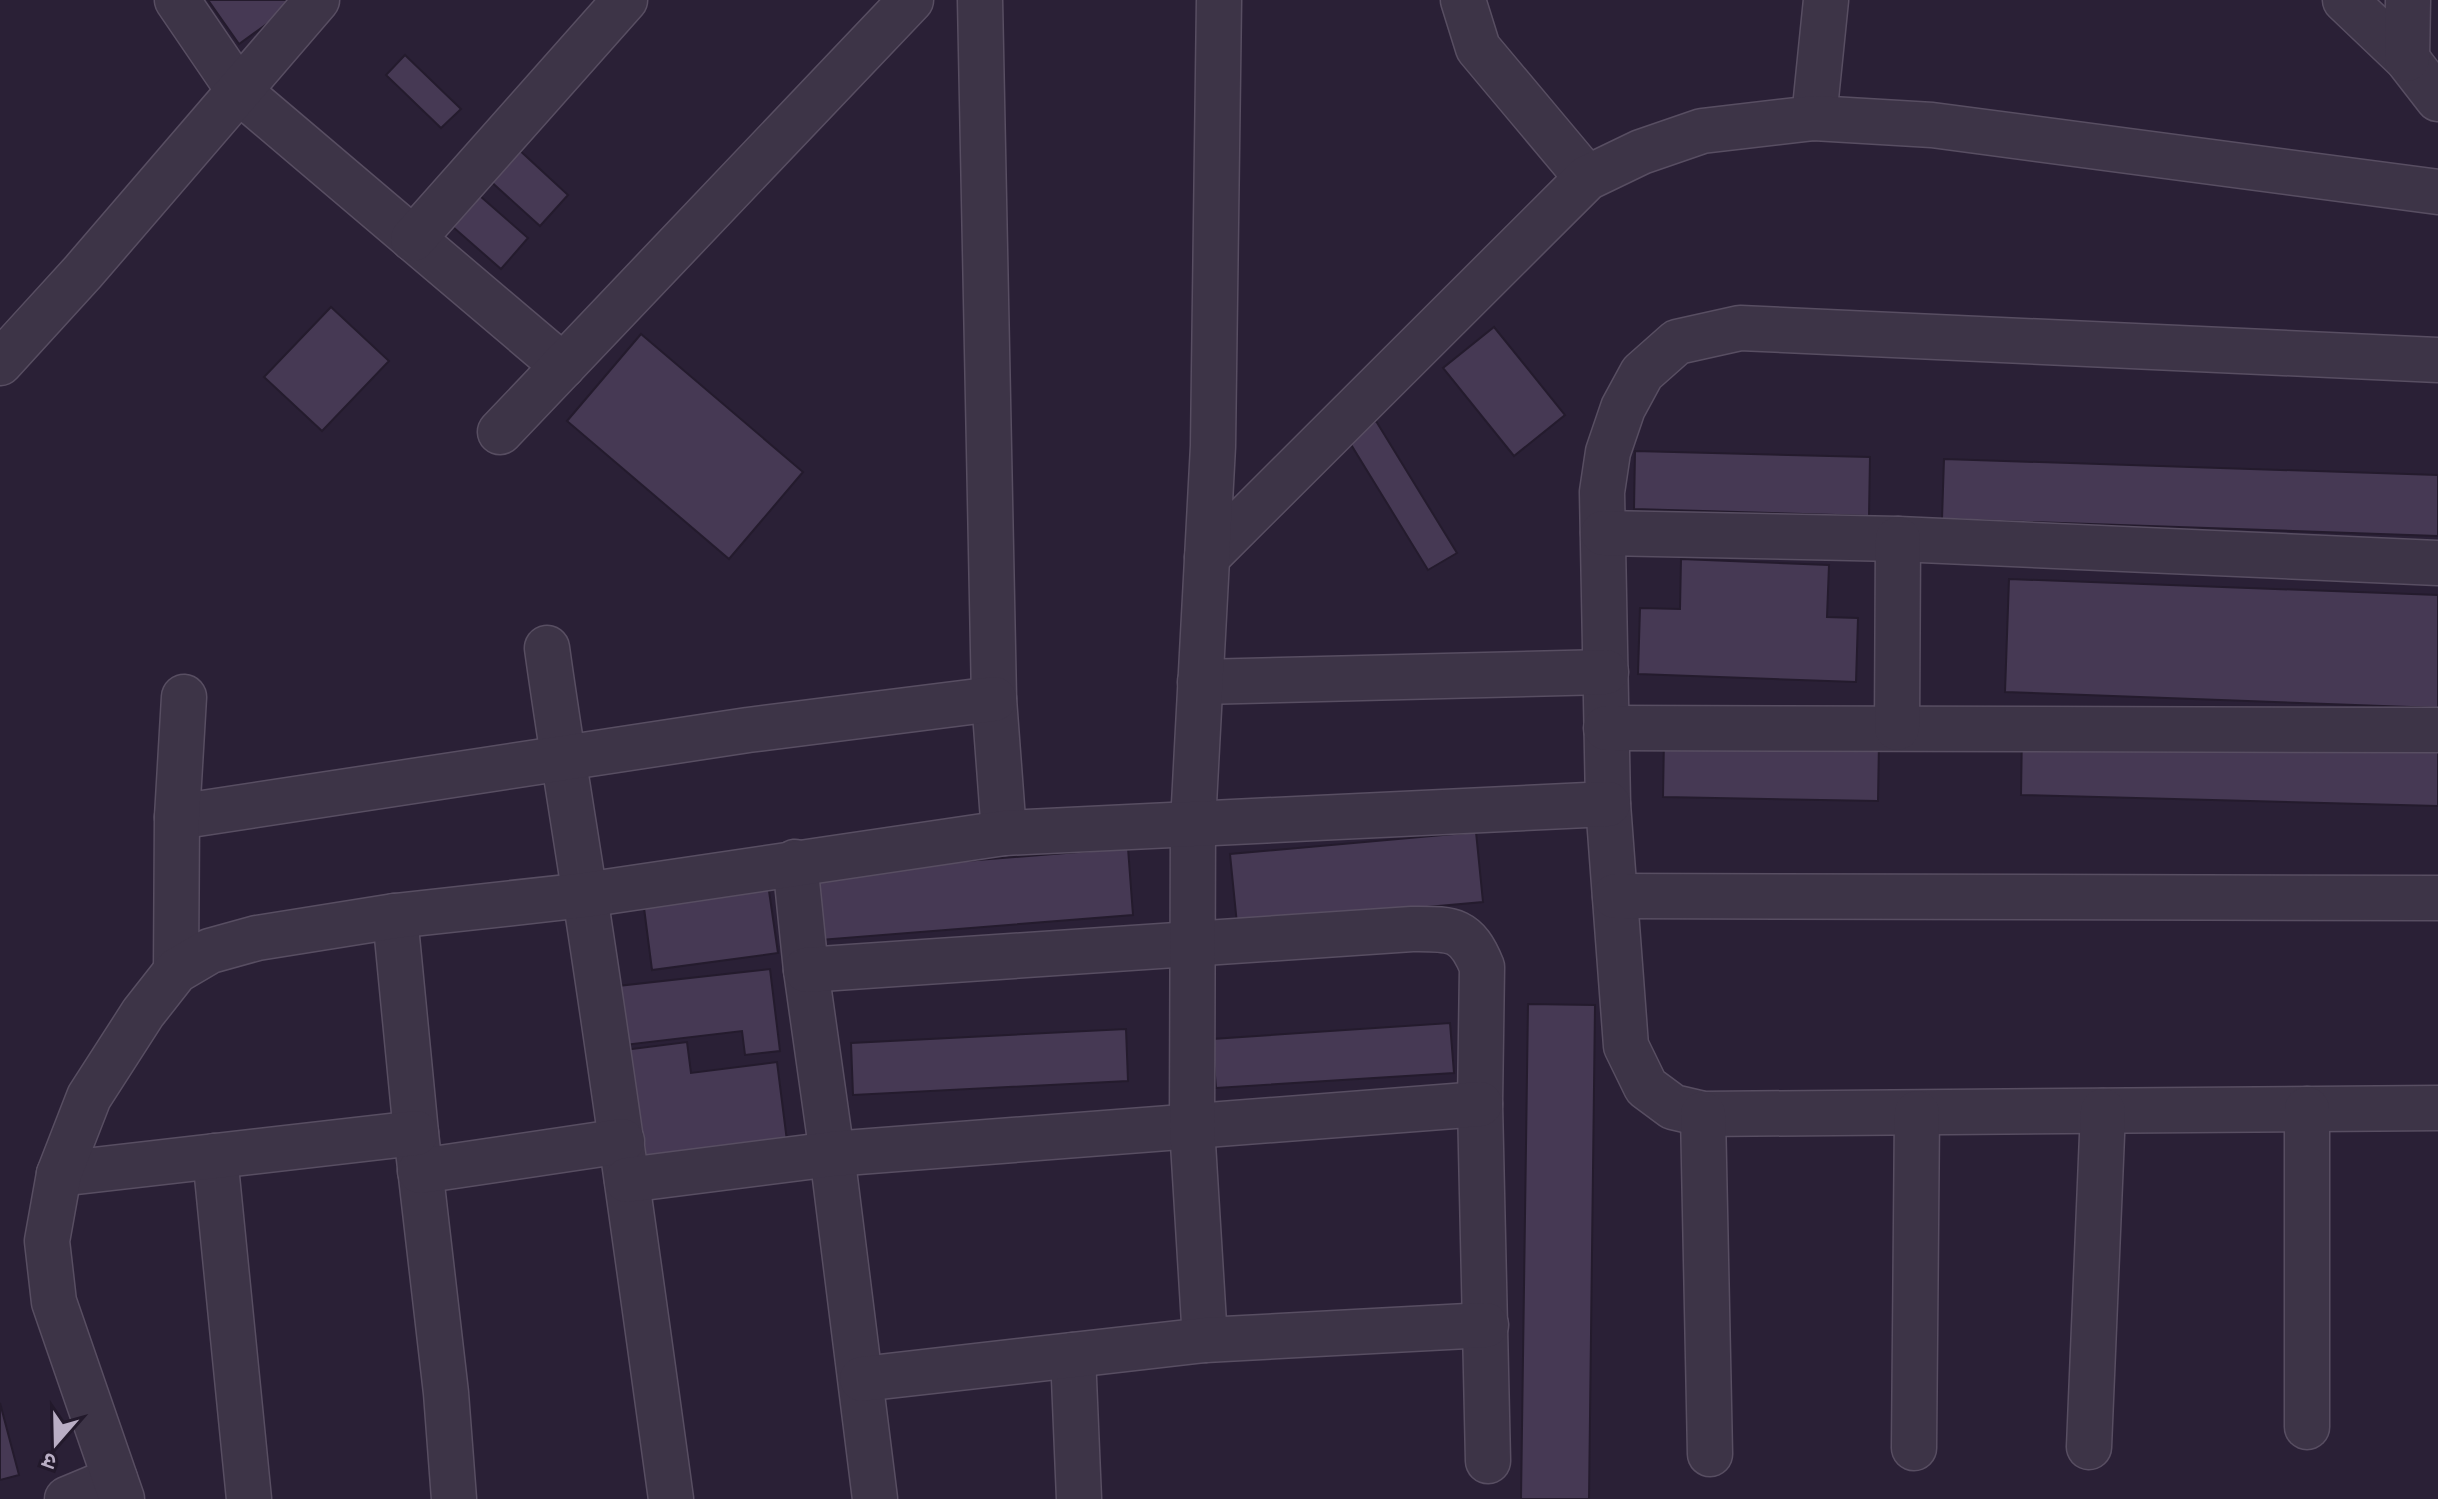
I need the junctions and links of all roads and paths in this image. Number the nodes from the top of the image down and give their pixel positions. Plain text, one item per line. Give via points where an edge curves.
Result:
1 (177, 0) edge
2 (317, 0) edge
3 (625, 0) edge
4 (911, 0) edge
5 (980, 0) edge
6 (1219, 0) edge
7 (1463, 0) edge
8 (1826, 0) edge
9 (2345, 0) edge
10 (2408, 0) edge
11 (2407, 59) junction
12 (239, 91) junction
13 (2438, 99) edge
14 (1814, 118) junction
15 (1587, 178) junction
16 (2438, 192) edge
17 (413, 239) junction
18 (2438, 360) edge
19 (0, 363) edge
20 (563, 366) junction
21 (500, 432) dead end
22 (1603, 533) junction
23 (1898, 539) junction
24 (1207, 557) junction
25 (2438, 563) edge
26 (547, 648) dead end
27 (1606, 672) junction
28 (1200, 682) junction
29 (184, 697) dead end
30 (994, 699) junction
31 (1606, 728) junction
32 (1897, 728) junction
33 (2438, 730) edge
34 (562, 759) junction
35 (1608, 804) junction
36 (177, 817) junction
37 (1193, 823) junction
38 (1004, 833) junction
39 (795, 862) junction
40 (585, 895) junction
41 (1615, 896) junction
42 (2438, 898) edge
43 (395, 916) junction
44 (1192, 944) junction
45 (806, 970) junction
46 (176, 971) junction
47 (1480, 1104) junction
48 (2438, 1108) edge
49 (2307, 1109) junction
50 (2103, 1111) junction
51 (1917, 1113) junction
52 (1703, 1114) junction
53 (1192, 1127) junction
54 (418, 1152) junction
55 (832, 1154) junction
56 (215, 1156) junction
57 (624, 1160) junction
58 (59, 1174) junction
59 (1486, 1325) junction
60 (1205, 1340) junction
61 (1073, 1355) junction
62 (862, 1379) junction
63 (2307, 1427) dead end
64 (2089, 1447) dead end
65 (1914, 1448) dead end
66 (1710, 1454) dead end
67 (1488, 1461) dead end
68 (118, 1489) edge
69 (67, 1499) edge
70 (249, 1499) edge
71 (454, 1499) edge
72 (671, 1499) edge
73 (875, 1499) edge
74 (1079, 1499) edge

1 - 12 street
2 - 12 street
3 - 17 street
4 - 20 street
5 - 30 street
6 - 24 street
7 - 15 street via 1478,48
8 - 14 street
9 - 11 street
10 - 11 street
11 - 13 street
12 - 17 street
12 - 19 street
14 - 15 street via 1702,131
14 - 16 street via 1932,125
15 - 24 street
17 - 20 street
18 - 22 street via 1740,328 1677,342 1642,373 1608,452
20 - 21 street
22 - 23 street
22 - 27 street
23 - 25 street
23 - 32 street
24 - 28 street
26 - 34 street
27 - 28 street
27 - 31 street
28 - 37 street
29 - 36 street
30 - 34 street
30 - 38 street
31 - 32 street
31 - 35 street
32 - 33 street
34 - 36 street
34 - 40 street
35 - 37 street
35 - 41 street
36 - 46 street
37 - 38 street
37 - 44 street
38 - 39 street
39 - 40 street
39 - 45 street
40 - 43 street
40 - 57 street
41 - 42 street
41 - 52 street via 1626,1046 1646,1087 1673,1107
43 - 46 street via 257,938 210,951
43 - 54 street
44 - 45 street
44 - 47 street via 1450,929 1473,946 1482,967
44 - 53 street
45 - 55 street
46 - 58 street via 89,1097
47 - 53 street
47 - 59 street
48 - 49 street
49 - 50 street
49 - 63 street
50 - 51 street
50 - 64 street
51 - 52 street
51 - 65 street
52 - 66 street
53 - 55 street
53 - 60 street
54 - 56 street
54 - 57 street
54 - 71 street
55 - 57 street
55 - 62 street
56 - 58 street
56 - 70 street
57 - 72 street
58 - 68 street via 47,1241 54,1302
59 - 60 street
59 - 67 street
60 - 61 street
61 - 62 street
61 - 74 street
62 - 73 street
68 - 69 street

